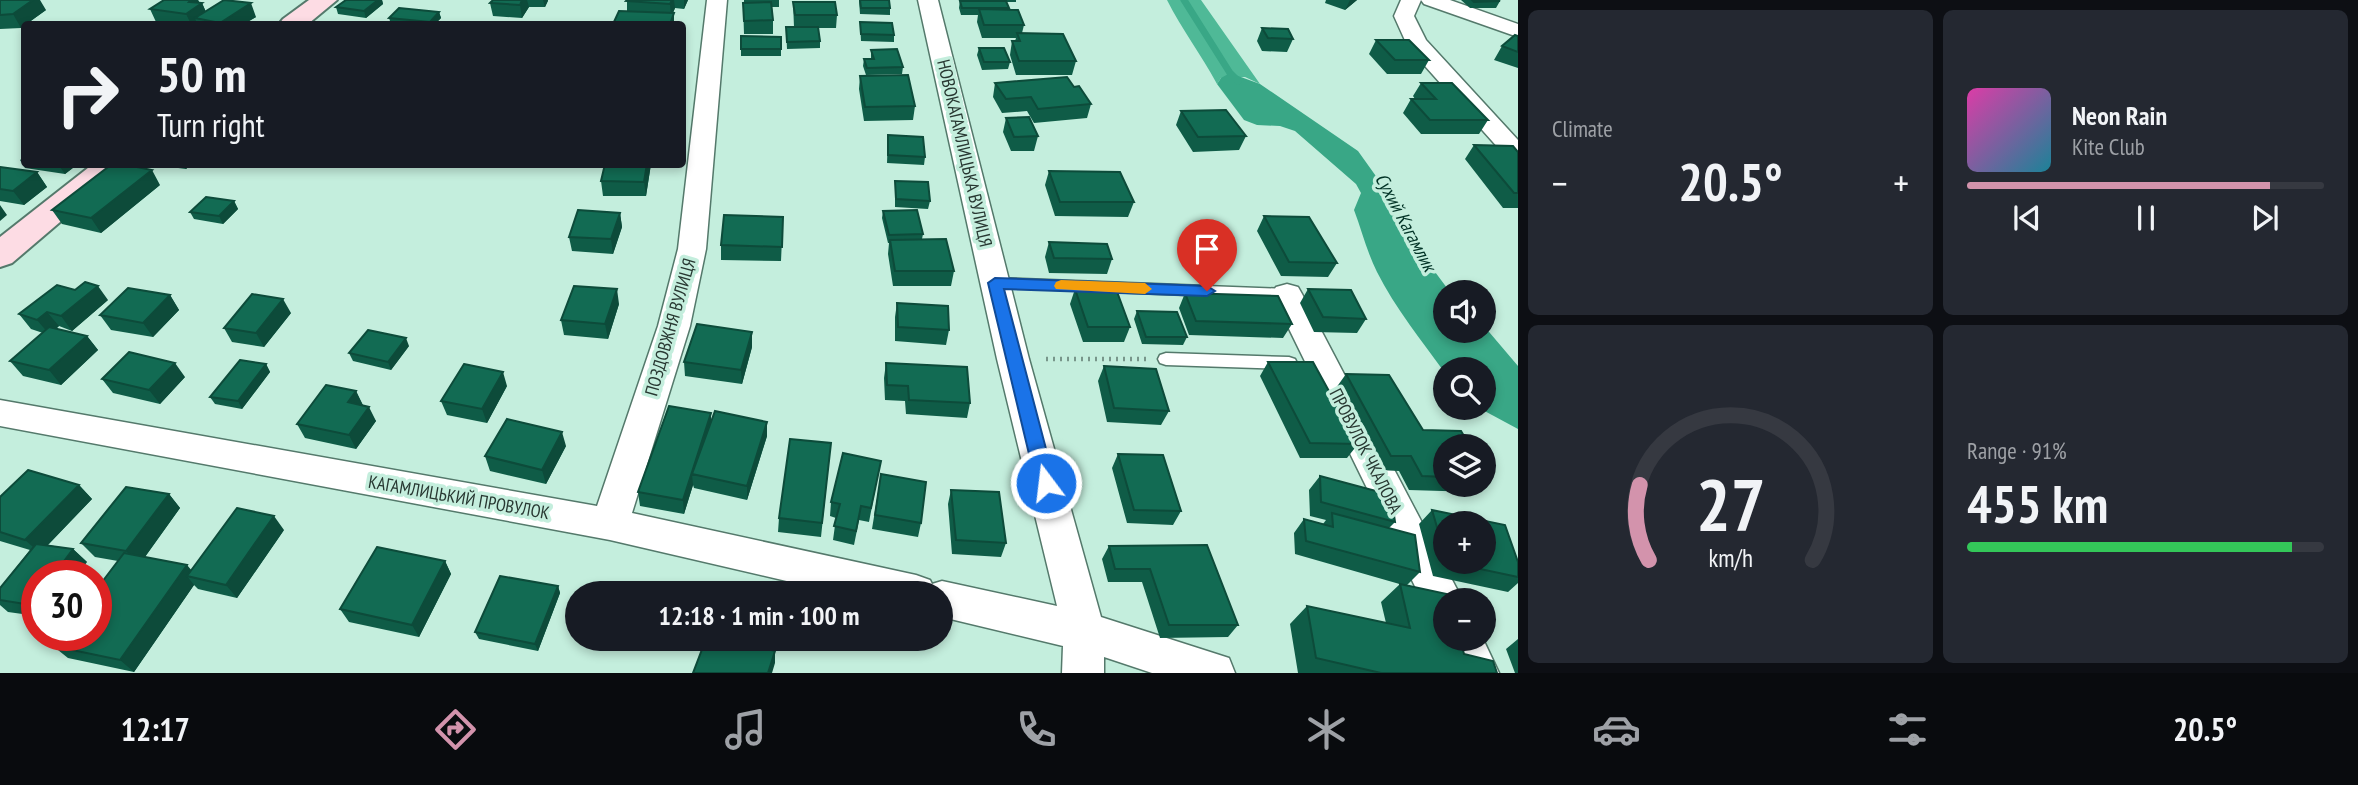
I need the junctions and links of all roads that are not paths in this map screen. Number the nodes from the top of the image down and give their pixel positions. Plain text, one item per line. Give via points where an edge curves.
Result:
1 (325, 0) edge
2 (717, 0) edge
3 (928, 0) edge
4 (1412, 0) edge
5 (1431, 0) edge
6 (296, 21) edge
7 (1518, 31) edge
8 (1518, 155) edge
9 (108, 168) edge
10 (0, 255) edge
11 (995, 283) junction
12 (1287, 294) joint
13 (1166, 359) road end
14 (1322, 364) junction
15 (0, 413) edge
16 (610, 524) junction
17 (863, 581) edge
18 (1436, 588) edge
19 (953, 601) edge
20 (1084, 631) junction
21 (1467, 651) edge
22 (1083, 673) edge
23 (1214, 673) edge
24 (1478, 673) edge

1 - 6 street
2 - 16 street, ПОЗДОВЖНЯ ВУЛИЦЯ via 692,248 674,326
3 - 11 street, НОВОКАГАМЛИЦЬКА ВУЛИЦЯ
4 - 8 street via 1404,16 1416,43
5 - 7 street
9 - 10 street
11 - 12 lane
11 - 20 street, НОВОКАГАМЛИЦЬКА ВУЛИЦЯ
12 - 14 street, ПРОВУЛОК ЧКАЛОВА
13 - 14 lane
14 - 18 street, ПРОВУЛОК ЧКАЛОВА
15 - 16 street, КАГАМЛИЦЬКИЙ ПРОВУЛОК
16 - 17 street, КАГАМЛИЦЬКИЙ ПРОВУЛОК
19 - 20 street
20 - 22 street, НОВОКАГАМЛИЦЬКА ВУЛИЦЯ
20 - 23 street
21 - 24 street

